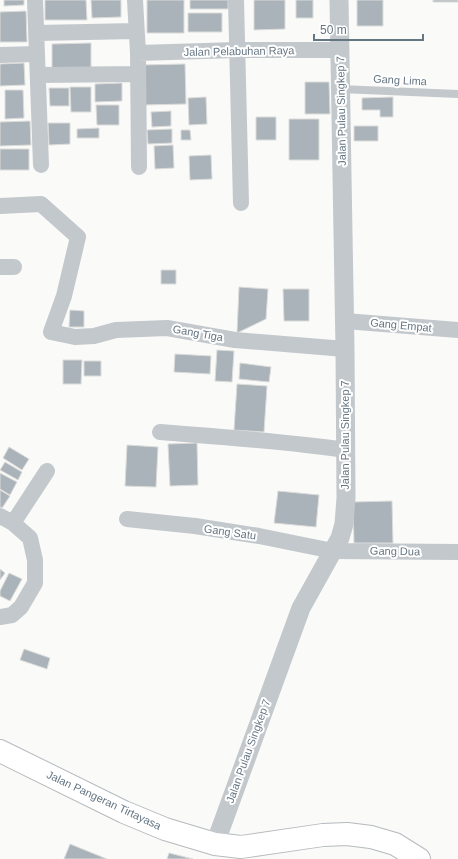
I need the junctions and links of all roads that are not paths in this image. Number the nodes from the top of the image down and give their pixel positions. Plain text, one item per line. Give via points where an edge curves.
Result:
1 (35, 0) edge
2 (135, 0) edge
3 (236, 0) edge
4 (339, 0) edge
5 (136, 31) junction
6 (37, 33) junction
7 (237, 50) junction
8 (340, 50) junction
9 (138, 53) junction
10 (37, 54) junction
11 (0, 55) edge
12 (137, 74) junction
13 (38, 75) junction
14 (340, 88) junction
15 (458, 94) edge
16 (41, 165) dead end
17 (139, 167) dead end
18 (241, 203) dead end
19 (0, 206) edge
20 (344, 321) junction
21 (458, 330) edge
22 (345, 349) junction
23 (160, 432) dead end
24 (346, 450) junction
25 (47, 470) dead end
26 (6, 519) edge
27 (127, 519) dead end
28 (332, 550) junction
29 (458, 552) edge
30 (0, 616) edge
31 (0, 751) edge
32 (215, 844) junction
33 (419, 859) edge

1 - 6 street
2 - 5 street
3 - 7 street
4 - 8 street, Jalan Pulau Singkep 7
5 - 6 street
5 - 9 street
6 - 10 street
7 - 8 street, Jalan Pelabuhan Raya
7 - 9 street, Jalan Pelabuhan Raya
7 - 18 street
8 - 14 street, Jalan Pulau Singkep 7
9 - 12 street
10 - 11 street
10 - 13 street
12 - 13 street
12 - 17 street
13 - 16 street
14 - 15 lane, Gang Lima
14 - 20 street, Jalan Pulau Singkep 7
19 - 22 street, Gang Tiga via 41,204 78,237 64,296 51,332 75,337 94,336 116,330 167,328 234,340
20 - 21 street, Gang Empat
20 - 22 street, Jalan Pulau Singkep 7
22 - 24 street, Jalan Pulau Singkep 7
23 - 24 street via 293,442
24 - 28 street, Jalan Pulau Singkep 7 via 344,524 340,538
25 - 26 street
26 - 30 street via 30,538 35,560 35,583 21,607 12,615
27 - 28 street, Gang Satu via 252,535
28 - 29 street, Gang Dua
28 - 32 street, Jalan Pulau Singkep 7 via 301,608
31 - 32 main road, Jalan Pangeran Tirtayasa via 165,830
32 - 33 main road, Jalan Pangeran Tirtayasa via 241,847 347,834 371,837 394,844

